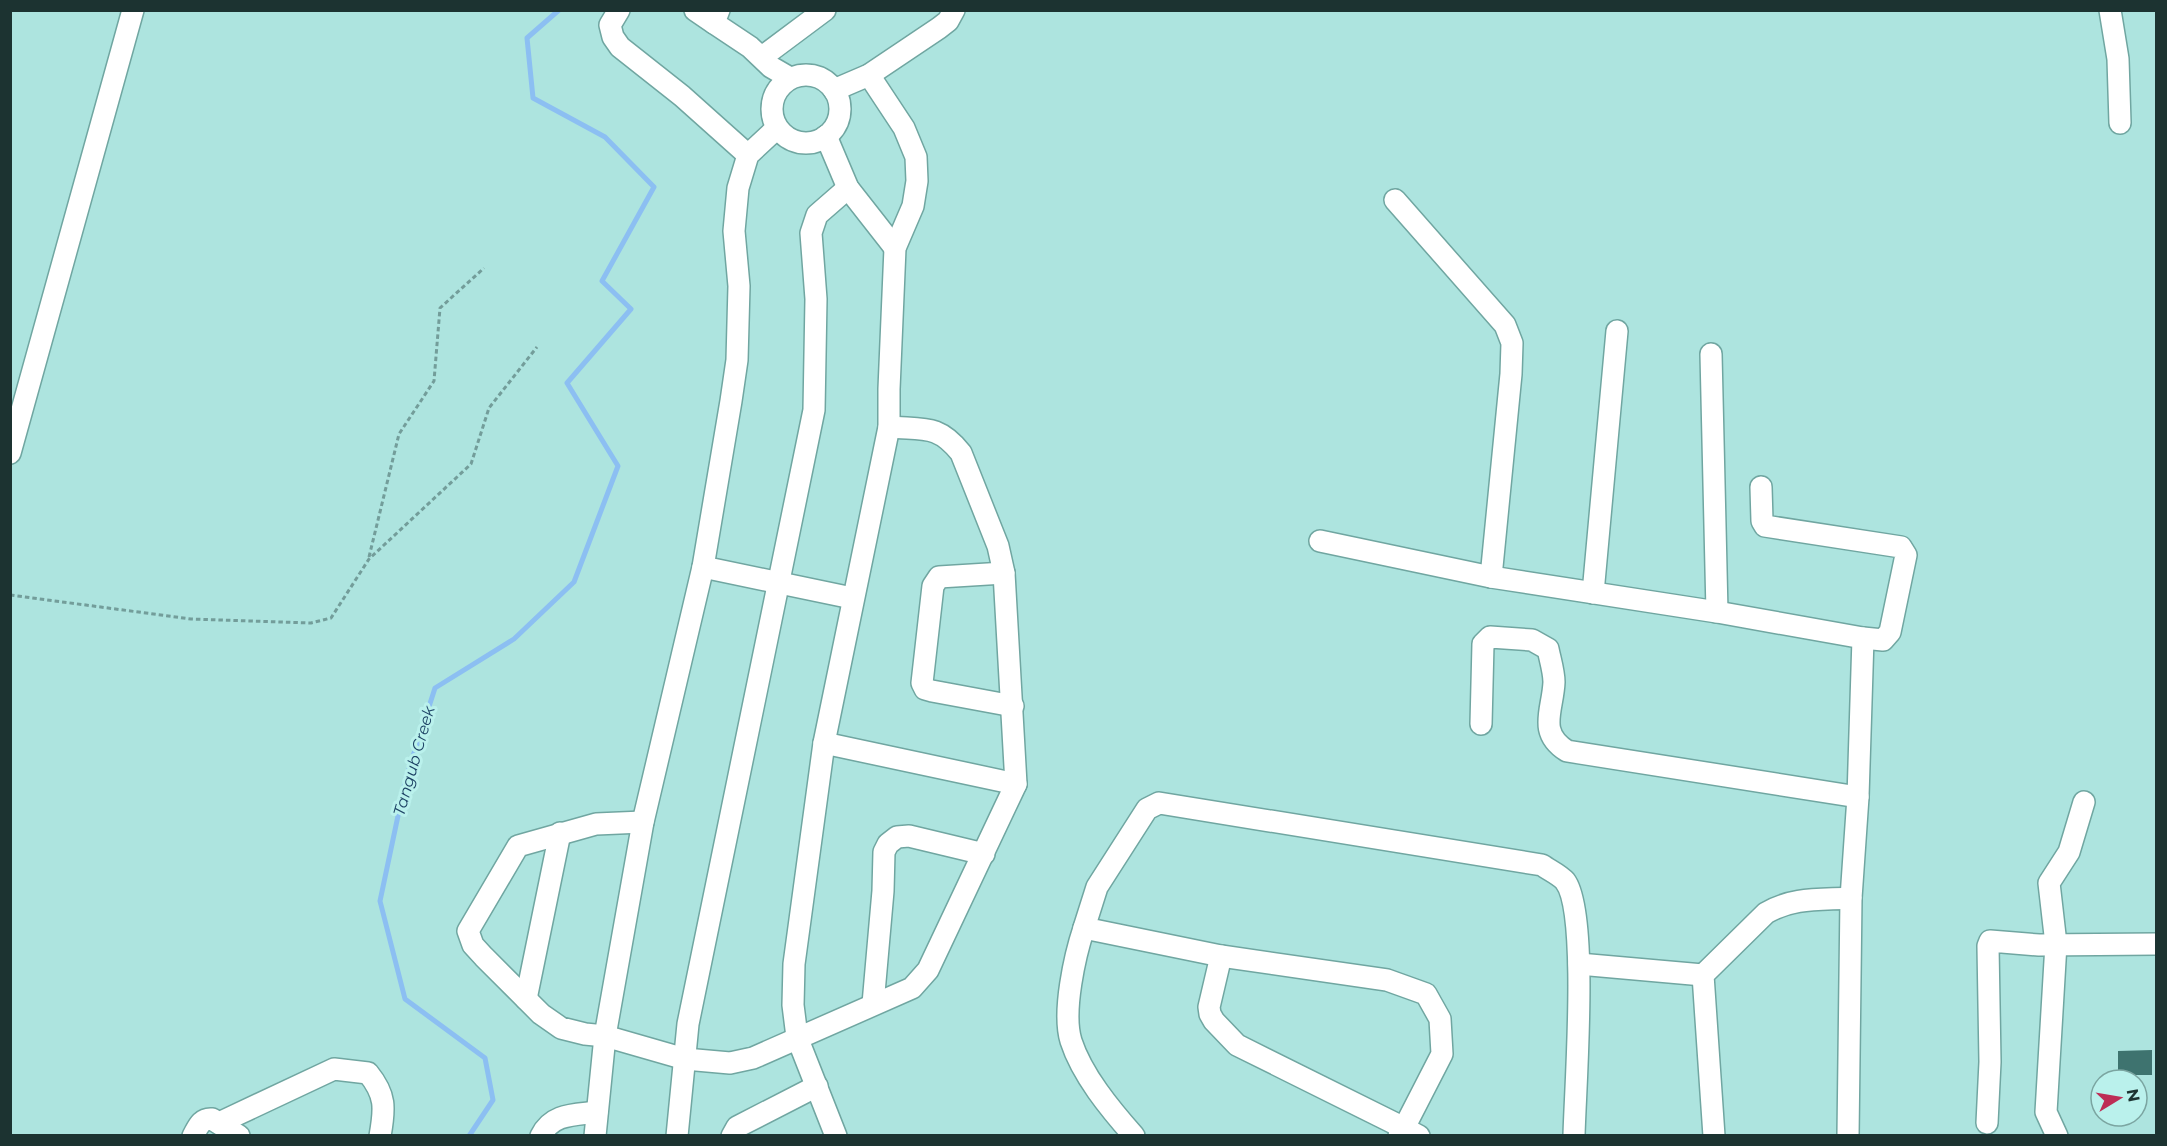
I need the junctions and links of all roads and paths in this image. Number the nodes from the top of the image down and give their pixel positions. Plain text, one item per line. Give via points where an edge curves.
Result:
1 (133, 10) edge
2 (619, 10) edge
3 (695, 10) edge
4 (825, 10) edge
5 (954, 10) edge
6 (2109, 10) edge
7 (716, 17) edge
8 (762, 57) junction
9 (869, 75) junction
10 (790, 78) junction
11 (834, 90) junction
12 (2120, 123) dead end
13 (777, 128) junction
14 (826, 136) junction
15 (747, 156) junction
16 (848, 188) junction
17 (1395, 200) dead end
18 (895, 248) junction
19 (484, 268) dead end
20 (1617, 331) dead end
21 (537, 347) dead end
22 (1710, 354) dead end
23 (889, 427) junction
24 (10, 453) edge
25 (1761, 487) dead end
26 (1320, 541) dead end
27 (369, 559) junction
28 (703, 567) junction
29 (1004, 573) junction
30 (1491, 577) junction
31 (779, 583) junction
32 (1593, 593) junction
33 (10, 595) edge
34 (852, 598) junction
35 (1717, 612) junction
36 (1863, 638) junction
37 (1012, 706) junction
38 (1481, 724) dead end
39 (824, 743) junction
40 (1016, 784) junction
41 (1858, 797) junction
42 (2084, 802) dead end
43 (643, 822) junction
44 (560, 833) junction
45 (984, 854) junction
46 (1851, 898) junction
47 (1084, 928) junction
48 (2056, 944) junction
49 (2157, 944) edge
50 (1221, 956) junction
51 (1579, 964) junction
52 (1703, 975) junction
53 (526, 999) junction
54 (873, 1004) junction
55 (605, 1036) junction
56 (797, 1037) junction
57 (685, 1059) junction
58 (817, 1086) junction
59 (597, 1112) junction
60 (1987, 1123) dead end
61 (219, 1124) junction
62 (1407, 1133) edge
63 (193, 1136) edge
64 (239, 1136) edge
65 (380, 1136) edge
66 (541, 1136) edge
67 (595, 1136) edge
68 (677, 1136) edge
69 (732, 1136) edge
70 (836, 1136) edge
71 (1134, 1136) edge
72 (1574, 1136) edge
73 (1714, 1136) edge
74 (1848, 1136) edge
75 (2057, 1136) edge

1 - 24 street
2 - 15 street via 610,26 620,47 682,96
3 - 7 street
4 - 8 street
5 - 9 street via 939,28
6 - 12 street via 2118,59
7 - 8 street
8 - 10 street
9 - 11 street
9 - 18 street via 904,128 916,157 913,206
10 - 11 street via 814,76
10 - 13 street via 774,95 771,106
11 - 14 street via 838,120
13 - 14 street via 800,143
13 - 15 street
14 - 16 street
15 - 28 street via 738,188 734,231 739,286 737,360
16 - 18 street
16 - 31 street via 818,215 811,233 816,299 814,410
17 - 30 street via 1505,325 1512,343
18 - 23 street
19 - 27 path via 440,308 435,381 399,434
20 - 32 street
21 - 27 path via 489,408 471,464
22 - 35 street
23 - 29 street via 938,431 961,453 998,546
23 - 34 street
25 - 36 street via 1765,526 1901,547 1904,551 1890,632 1883,640
26 - 30 street
27 - 33 path via 331,618 311,623 191,619
28 - 31 street
28 - 43 street
29 - 37 street
29 - 37 street via 935,580 922,683 932,691
30 - 32 street
31 - 34 street
31 - 57 street via 688,1024
32 - 35 street
34 - 39 street
35 - 36 street
36 - 41 street
37 - 40 street
38 - 41 street via 1483,644 1490,638 1532,640 1548,649 1554,680 1550,735 1567,751
39 - 40 street
39 - 56 street via 794,964
40 - 45 street
41 - 46 street
42 - 48 street via 2069,852 2050,880
43 - 44 street via 596,824
43 - 55 street
44 - 53 street
44 - 53 street via 518,846 468,931 473,945
45 - 54 street via 928,970 912,988
45 - 54 street via 909,836 897,837 888,844 884,852
46 - 52 street via 1791,901 1778,906
46 - 74 street
47 - 50 street
47 - 51 street via 1097,887 1143,814 1159,803 1542,865 1565,880 1575,906
47 - 71 street via 1075,955 1070,1038 1110,1109
48 - 49 street
48 - 60 street via 1989,943
48 - 75 street via 2046,1112
50 - 62 street via 1210,1014 1238,1044
50 - 62 street via 1387,981 1426,994 1440,1019 1442,1054
51 - 52 street
51 - 72 street
52 - 73 street
53 - 55 street via 561,1028
54 - 56 street
55 - 57 street
55 - 59 street
56 - 57 street via 730,1064
56 - 58 street
57 - 68 street
58 - 69 street via 737,1127
58 - 70 street
59 - 66 street via 554,1119
59 - 67 street
61 - 63 street via 212,1119 202,1120
61 - 64 street
61 - 65 street via 334,1069 368,1072 379,1086 384,1102

